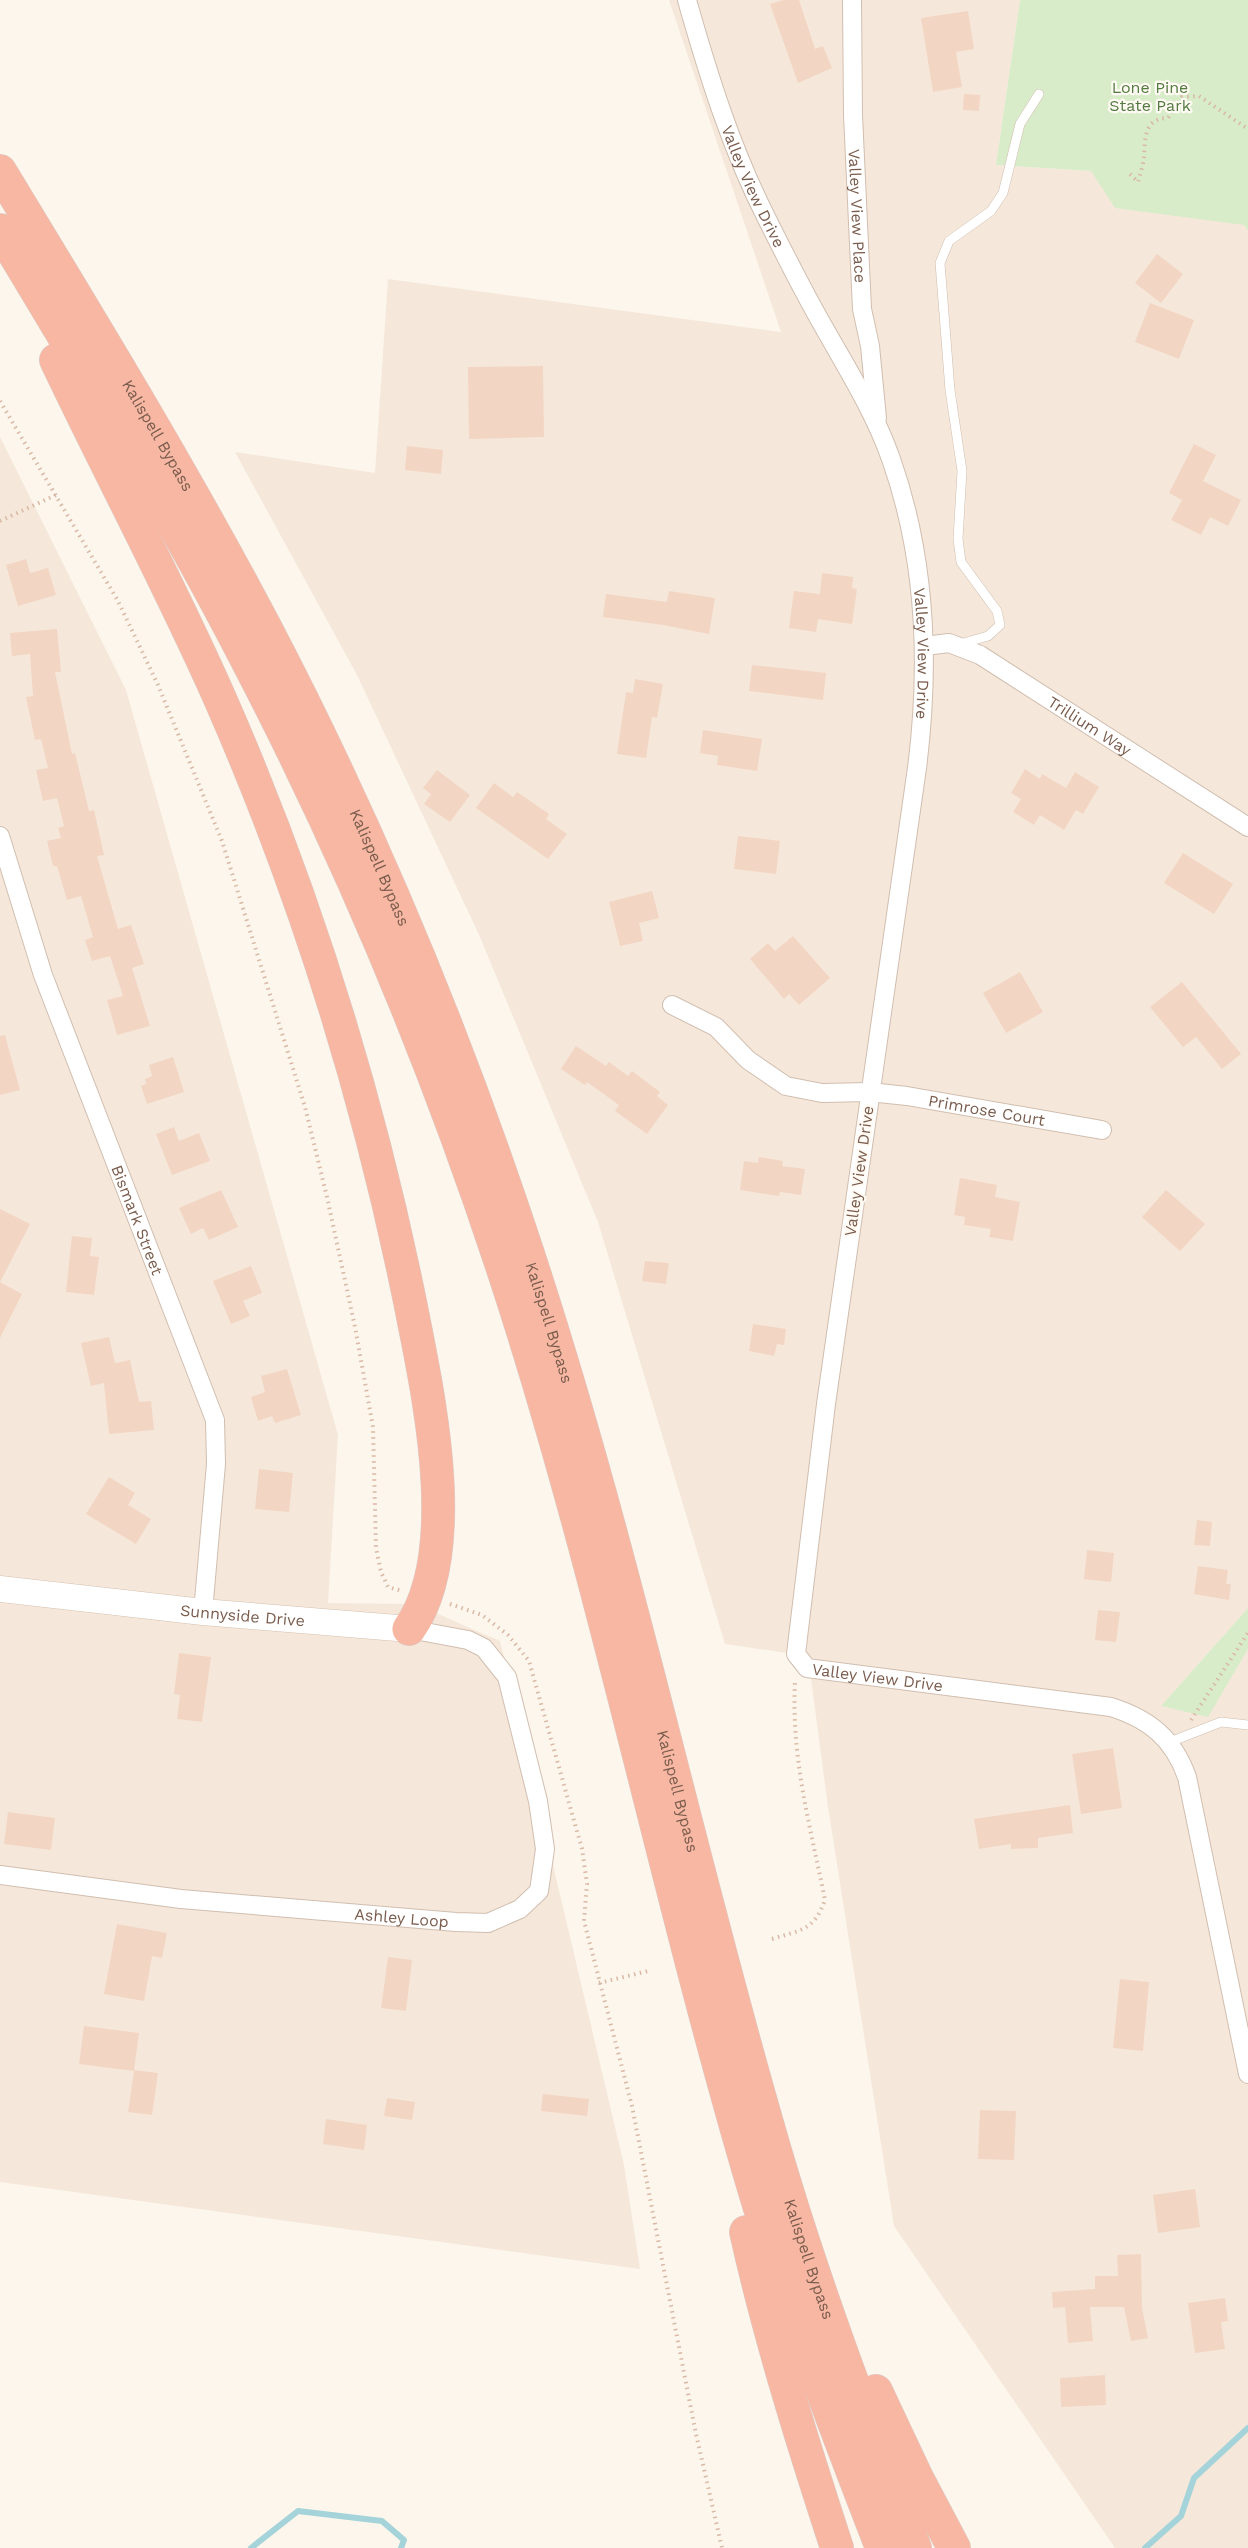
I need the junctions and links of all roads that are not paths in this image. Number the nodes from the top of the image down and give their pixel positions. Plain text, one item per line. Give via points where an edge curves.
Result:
1 (687, 0) edge
2 (852, 0) edge
3 (1039, 94) dead end
4 (0, 171) edge
5 (2, 233) edge
6 (879, 429) junction
7 (958, 645) junction
8 (925, 646) junction
9 (1248, 827) edge
10 (0, 836) edge
11 (672, 1005) dead end
12 (870, 1092) junction
13 (1102, 1130) dead end
14 (0, 1589) edge
15 (203, 1612) junction
16 (409, 1629) junction
17 (484, 1648) joint
18 (1248, 1725) edge
19 (1170, 1742) junction
20 (0, 1875) edge
21 (705, 2015) junction
22 (1248, 2074) edge
23 (767, 2124) junction
24 (837, 2548) edge
25 (882, 2548) edge
26 (915, 2548) edge
27 (954, 2548) edge

1 - 6 street, Valley View Drive via 706,67 748,181
2 - 6 street, Valley View Place via 862,309
3 - 7 lane via 1020,124 1003,193 991,211 949,241 940,262 950,390 962,471 958,539 961,562 997,611 1000,625 988,636
4 - 23 highway, Kalispell Bypass via 129,385 266,630 348,797 450,1036 514,1212 579,1413
5 - 16 highway via 64,376 225,710 298,895 348,1046 396,1235 433,1425 437,1486 434,1559 428,1593
5 - 21 highway, Kalispell Bypass via 138,459 252,669 330,830 422,1048 481,1204 536,1374
6 - 8 street, Valley View Drive via 909,520
7 - 8 street, Trillium Way
7 - 9 street, Trillium Way via 980,655
8 - 12 street, Valley View Drive via 920,748
10 - 15 street, Bismark Street via 43,975 215,1420 216,1464
11 - 12 street, Primrose Court via 716,1027 748,1060 786,1086 822,1093
12 - 13 street, Primrose Court
12 - 19 street, Valley View Drive via 796,1654 807,1668 1111,1707 1146,1721
14 - 15 street, Sunnyside Drive
15 - 16 street, Sunnyside Drive
16 - 17 street, Sunnyside Drive via 468,1640
17 - 20 street, Ashley Loop via 507,1677 538,1801 545,1849 539,1891 520,1909 488,1923 456,1922 181,1899
18 - 19 lane via 1221,1722
19 - 22 street, Valley View Drive via 1187,1777
21 - 24 highway via 732,2164 764,2306
21 - 25 highway, Kalispell Bypass via 795,2319
23 - 26 highway, Kalispell Bypass via 827,2315
23 - 27 highway via 867,2370

